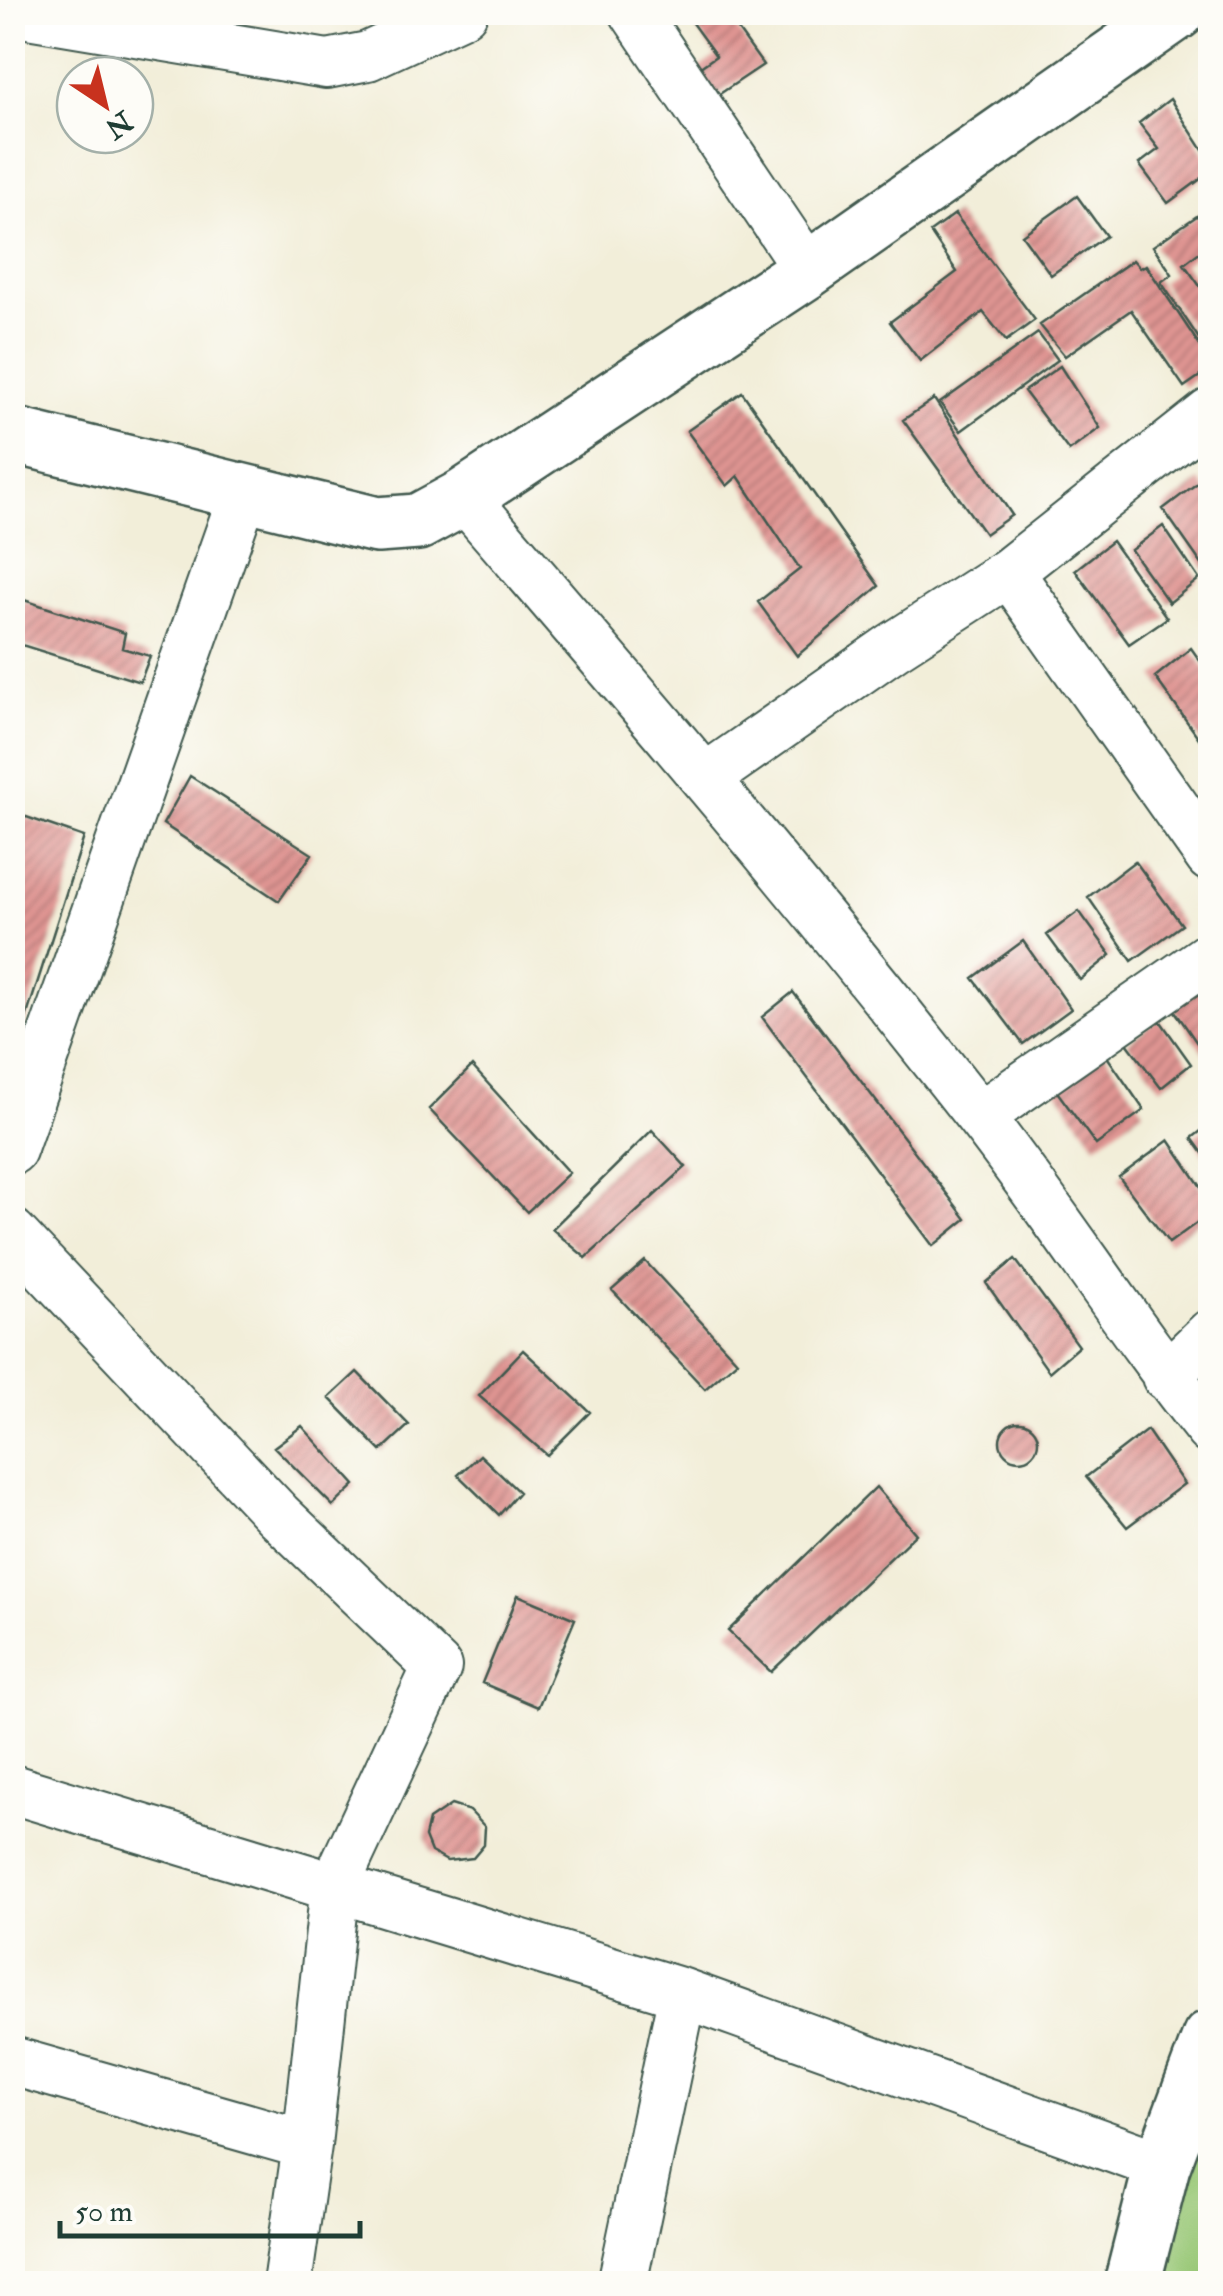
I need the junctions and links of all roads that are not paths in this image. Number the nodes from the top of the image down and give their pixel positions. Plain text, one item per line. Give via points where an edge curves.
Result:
1 (16, 12) edge
2 (463, 12) edge
3 (634, 12) edge
4 (1177, 12) edge
5 (808, 270) junction
6 (1210, 413) edge
7 (12, 434) edge
8 (244, 492) junction
9 (464, 497) junction
10 (1009, 572) junction
11 (707, 776) junction
12 (1210, 857) edge
13 (1210, 956) edge
14 (980, 1116) junction
15 (12, 1150) edge
16 (12, 1233) edge
17 (1210, 1334) edge
18 (1166, 1376) junction
19 (1210, 1430) edge
20 (12, 1788) edge
21 (335, 1885) junction
22 (682, 1993) junction
23 (1210, 2038) edge
24 (12, 2061) edge
25 (307, 2144) junction
26 (1162, 2166) junction
27 (287, 2284) edge
28 (622, 2284) edge
29 (1132, 2284) edge

1 - 2 street via 327,64 368,56
3 - 5 street
4 - 5 street
5 - 9 street
6 - 10 street
7 - 8 street
8 - 9 street via 388,525 418,522
8 - 15 street
9 - 11 street
10 - 11 street
10 - 12 street
11 - 14 street
13 - 14 street
14 - 18 street
16 - 21 street via 278,1514 436,1667
17 - 18 street
18 - 19 street
20 - 21 street
21 - 22 street
21 - 25 street
22 - 26 street
22 - 28 street
23 - 26 street
24 - 25 street
25 - 27 street
26 - 29 street

